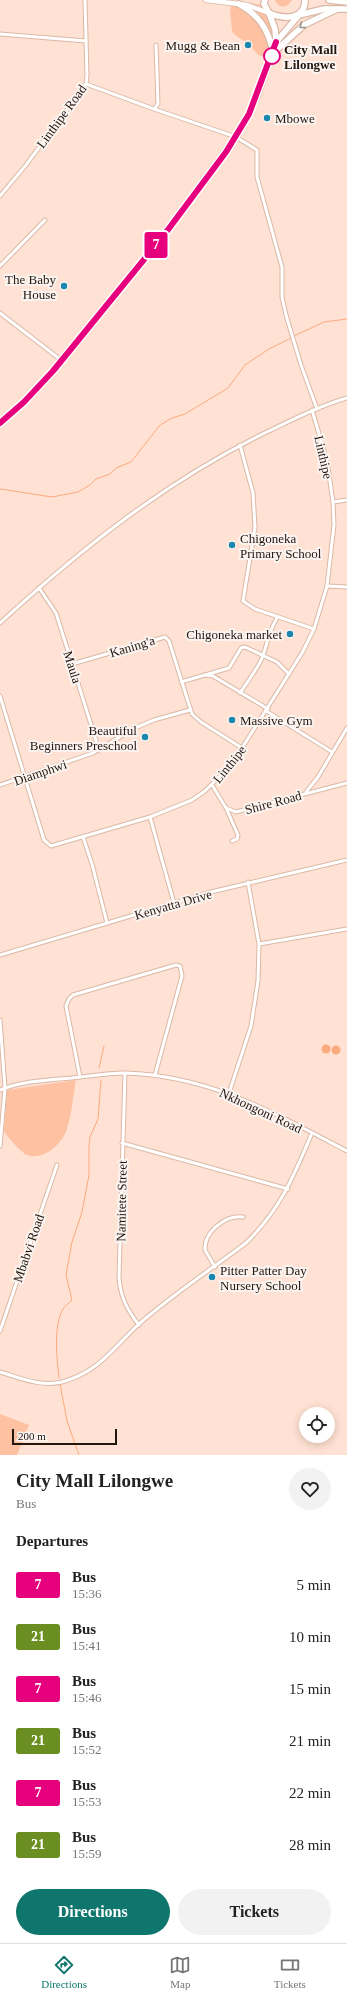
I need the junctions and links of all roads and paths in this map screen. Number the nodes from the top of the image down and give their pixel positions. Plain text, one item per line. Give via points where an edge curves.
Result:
1 (85, 0) edge
2 (206, 0) edge
3 (265, 0) edge
4 (305, 0) edge
5 (333, 0) edge
6 (347, 2) edge
7 (239, 4) junction
8 (337, 9) junction
9 (347, 9) edge
10 (269, 13) junction
11 (299, 14) junction
12 (0, 34) edge
13 (86, 41) junction
14 (276, 42) junction
15 (156, 44) dead end
16 (273, 53) junction
17 (86, 84) junction
18 (156, 108) junction
19 (236, 137) junction
20 (0, 196) edge
21 (45, 220) dead end
22 (0, 266) edge
23 (0, 313) edge
24 (62, 360) junction
25 (347, 398) edge
26 (317, 408) junction
27 (312, 410) junction
28 (0, 423) edge
29 (240, 445) junction
30 (347, 500) edge
31 (333, 502) junction
32 (327, 586) junction
33 (347, 587) edge
34 (39, 588) junction
35 (277, 618) junction
36 (0, 623) edge
37 (314, 629) junction
38 (263, 655) junction
39 (72, 664) junction
40 (289, 674) junction
41 (205, 675) junction
42 (181, 682) junction
43 (240, 693) junction
44 (0, 696) edge
45 (190, 710) junction
46 (267, 710) junction
47 (4, 711) junction
48 (0, 712) edge
49 (347, 728) edge
50 (242, 748) junction
51 (99, 750) junction
52 (332, 752) junction
53 (26, 777) junction
54 (347, 782) edge
55 (0, 785) edge
56 (212, 785) junction
57 (305, 793) junction
58 (226, 808) junction
59 (150, 817) junction
60 (83, 838) junction
61 (232, 841) dead end
62 (347, 860) edge
63 (248, 882) junction
64 (174, 903) junction
65 (106, 923) junction
66 (347, 929) edge
67 (259, 944) junction
68 (0, 954) edge
69 (0, 1020) edge
70 (125, 1073) junction
71 (156, 1075) junction
72 (80, 1077) junction
73 (5, 1088) junction
74 (0, 1090) edge
75 (229, 1093) junction
76 (312, 1133) junction
77 (122, 1143) junction
78 (0, 1146) edge
79 (347, 1151) edge
80 (57, 1165) dead end
81 (288, 1189) junction
82 (243, 1217) dead end
83 (215, 1267) junction
84 (139, 1325) junction
85 (0, 1331) edge
86 (0, 1372) edge

1 - 13 street, Linthipe Road
2 - 7 main road
3 - 10 highway via 264,4
4 - 11 highway via 304,10
5 - 6 highway
7 - 10 main road via 253,6
7 - 16 highway via 261,21
8 - 9 highway
8 - 11 highway
8 -> 16 highway via 304,25
10 - 11 highway via 286,17
10 - 14 highway via 275,29
11 - 14 highway
12 - 13 street
13 - 17 street, Linthipe Road
14 - 16 highway
15 - 18 street
16 - 19 highway via 249,114
17 - 18 street
17 - 20 street, Linthipe Road
18 - 19 street
19 - 24 highway via 164,235
19 - 26 street via 257,150 257,177 282,267 282,297 286,315 300,365
21 - 22 street
23 - 24 street
24 - 28 highway
25 - 26 street
26 - 27 street
27 - 29 street
27 - 31 street, Linthipe via 327,461
29 - 34 street via 180,480 122,520
29 - 35 street via 253,493 255,527 243,601
30 - 31 street
31 - 32 street, Linthipe via 334,525
32 - 33 street
32 - 37 street, Linthipe
34 - 36 street
34 - 39 street, Maula via 54,607
35 - 37 street
35 - 38 street via 270,629
37 - 40 street, Linthipe
38 - 40 street via 277,662
38 - 41 street via 243,647 229,668
38 - 43 street
39 - 42 street, Kaning'a via 165,637
39 - 51 street, Maula
40 - 46 street, Linthipe
41 - 42 street
41 - 43 street via 213,676
42 - 45 street, Kaning'a
43 - 46 street
44 - 47 street, Linthipe
45 - 50 street via 201,722
45 - 51 street, Diamphwi via 135,728
46 - 50 street, Linthipe
46 - 52 street
47 - 48 street
47 - 53 street, Linthipe
49 - 52 street
50 - 56 street, Linthipe
51 - 53 street, Diamphwi
52 - 57 street via 318,777
53 - 55 street, Diamphwi
53 - 60 street, Linthipe via 46,843 54,846
54 - 57 street, Shire Road
56 - 58 street, Shire Road
56 - 59 street, Linthipe via 192,800
57 - 58 street, Shire Road via 239,811 232,812
58 - 61 street via 238,836
59 - 60 street, Linthipe
59 - 64 street
60 - 65 street
62 - 63 street, Kenyatta Drive
63 - 64 street, Kenyatta Drive
63 - 67 street
64 - 65 street, Kenyatta Drive
65 - 68 street, Kenyatta Drive
66 - 67 street
67 - 75 street via 258,981 251,1026
69 - 73 street
70 - 71 street, Nkhongoni Road
70 - 72 street, Nkhongoni Road
70 - 77 street, Namitete Street
71 - 72 street via 182,976 182,969 176,965 73,995 69,999 66,1006
71 - 75 street, Nkhongoni Road
72 - 73 street, Nkhongoni Road
73 - 74 street, Nkhongoni Road
73 - 78 street
75 - 76 street, Nkhongoni Road
76 - 79 street, Nkhongoni Road
76 - 81 street
77 - 81 street
77 - 84 street, Namitete Street via 119,1286 129,1312
80 - 85 street, Mbabvi Road
81 - 83 street via 257,1232
82 - 83 street via 232,1216 225,1220 207,1238 205,1250
83 - 84 street
84 - 86 street via 100,1364 88,1372 64,1381 30,1381

